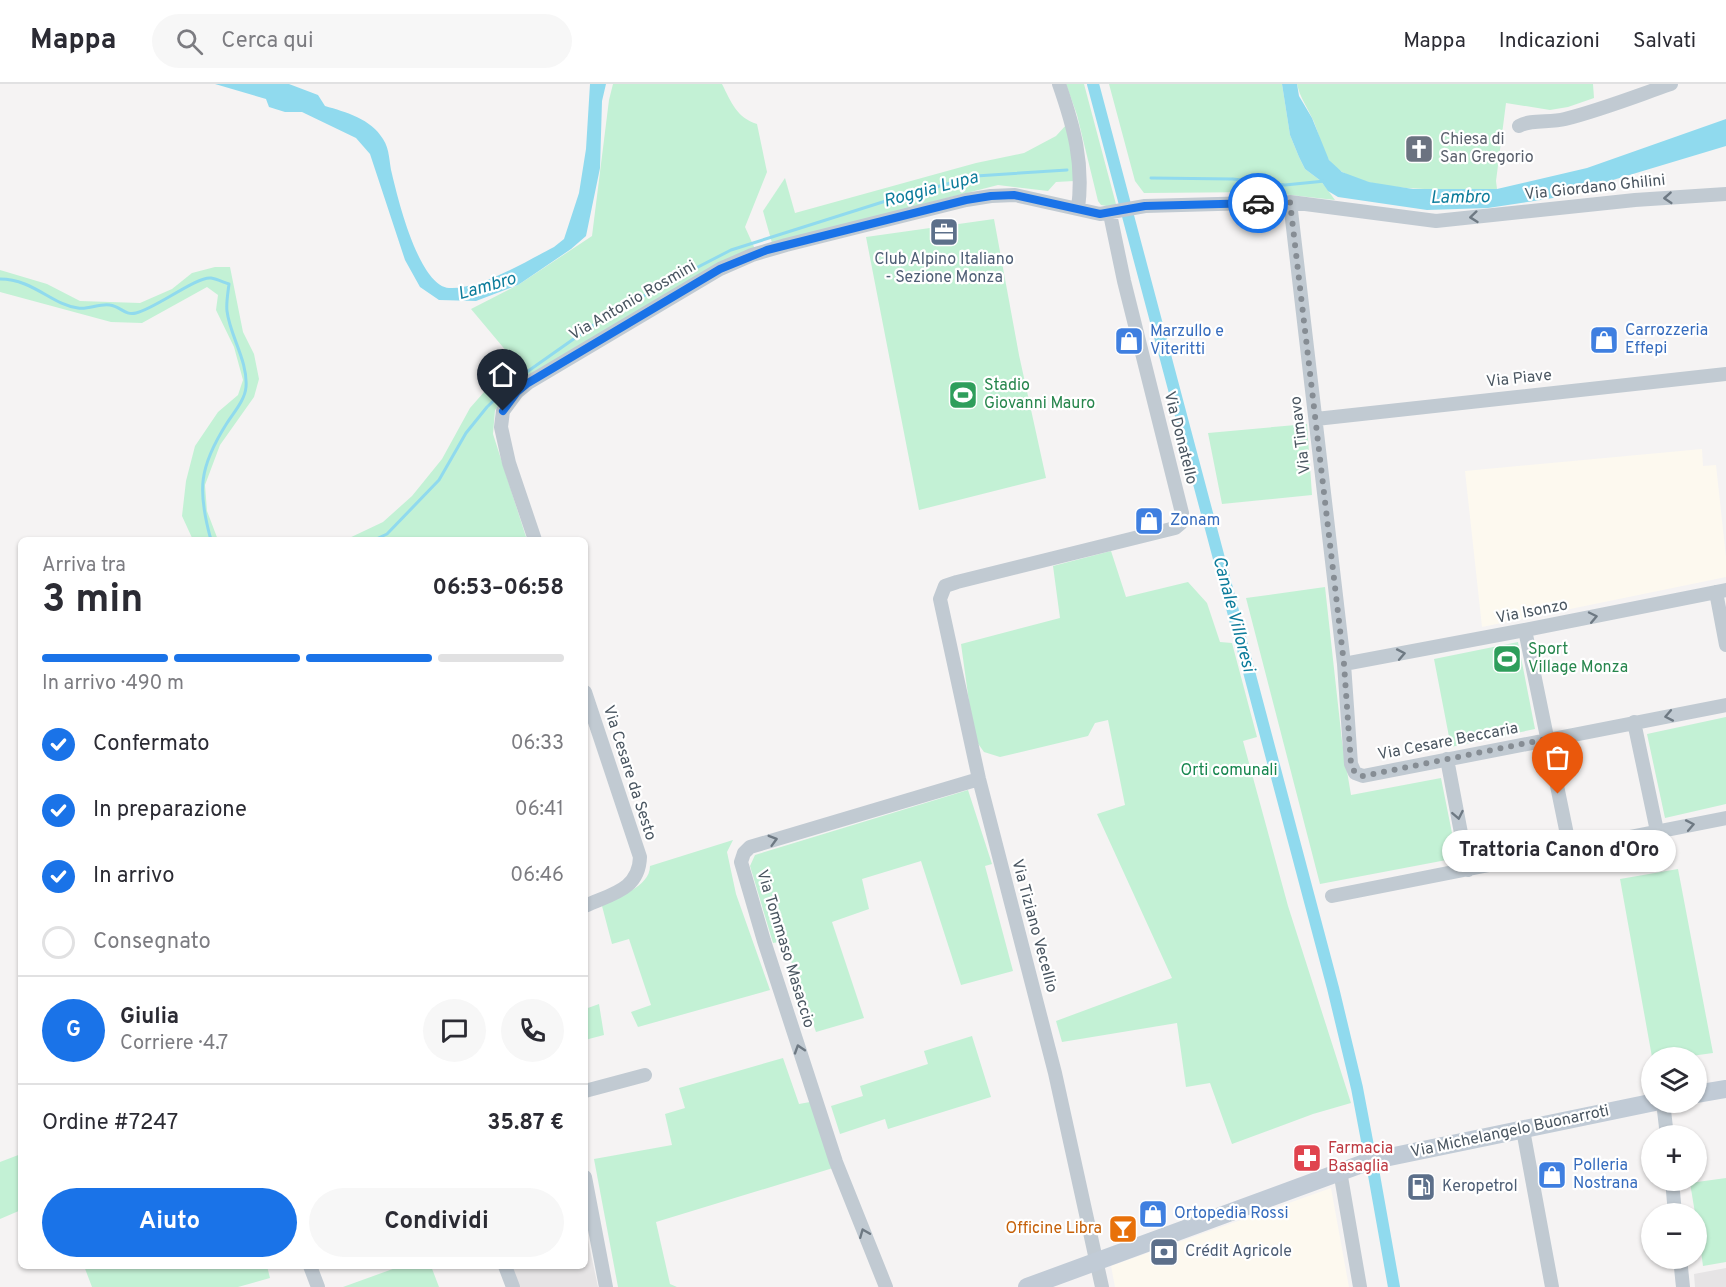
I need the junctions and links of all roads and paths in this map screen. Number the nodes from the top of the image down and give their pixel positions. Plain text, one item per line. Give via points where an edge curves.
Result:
1 (1059, 84) edge
2 (1671, 84) edge
3 (1519, 126) dead end
4 (1726, 194) edge
5 (1290, 202) junction
6 (1078, 209) junction
7 (1115, 212) junction
8 (1726, 374) edge
9 (1316, 419) junction
10 (534, 537) edge
11 (1721, 591) edge
12 (940, 599) joint
13 (1526, 630) junction
14 (1726, 645) edge
15 (1344, 664) junction
16 (588, 701) edge
17 (1726, 705) edge
18 (1634, 722) junction
19 (1547, 739) junction
20 (1447, 759) junction
21 (979, 779) junction
22 (1726, 818) edge
23 (1657, 831) junction
24 (1570, 849) junction
25 (1468, 870) junction
26 (1332, 896) dead end
27 (588, 904) edge
28 (645, 1075) dead end
29 (1726, 1089) edge
30 (588, 1090) edge
31 (1707, 1092) edge
32 (1641, 1105) edge
33 (1523, 1130) junction
34 (1340, 1171) junction
35 (588, 1192) edge
36 (1097, 1261) junction
37 (311, 1269) edge
38 (506, 1269) edge
39 (1681, 1269) edge
40 (318, 1287) edge
41 (513, 1287) edge
42 (606, 1287) edge
43 (886, 1287) edge
44 (1027, 1287) edge
45 (1102, 1287) edge
46 (1360, 1287) edge
47 (1552, 1287) edge
48 (1683, 1287) edge

1 - 6 street via 1080,163
2 - 3 street via 1572,118
4 -> 5 street, Via Giordano Ghilini via 1436,221
5 - 7 street, Via Giordano Ghilini via 1137,207
5 - 9 street, Via Timavo
6 - 7 street, Via Antonio Rosmini via 1100,214
6 - 10 street, Via Antonio Rosmini via 1014,195 991,196 767,250 720,269 553,367 517,392 503,411 501,427
7 - 12 street, Via Donatello via 1124,281 1182,513 1181,523 1175,528 957,582 945,586
8 - 9 street, Via Piave
9 - 15 street, Via Timavo
13 -> 11 street, Via Isonzo
11 - 14 street
12 - 21 street, Via Tiziano Vecellio
15 -> 13 street, Via Isonzo
13 - 19 street
15 - 20 street, Via Cesare Beccaria via 1351,764 1355,773 1363,776
16 - 27 street, Via Cesare da Sesto via 640,857 631,883
17 -> 18 street, Via Cesare Beccaria
18 - 19 street, Via Cesare Beccaria
18 - 23 street
19 - 20 street, Via Cesare Beccaria
19 - 24 street
20 -> 25 street
21 - 36 street, Via Tiziano Vecellio via 1041,1014
43 -> 21 street, Via Tommaso Masaccio via 836,1162 741,862 750,847
23 -> 22 street
23 - 24 street
24 - 25 street
25 - 26 street
28 - 30 street
29 - 31 street
32 - 33 street, Via Michelangelo Buonarroti
33 - 34 street, Via Michelangelo Buonarroti via 1370,1161
33 - 47 street
34 - 36 street, Via Michelangelo Buonarroti
34 - 46 street
35 - 42 street
36 - 44 street, Via Michelangelo Buonarroti
36 - 45 street, Via Tiziano Vecellio
37 - 40 street
38 - 41 street
39 - 48 street

